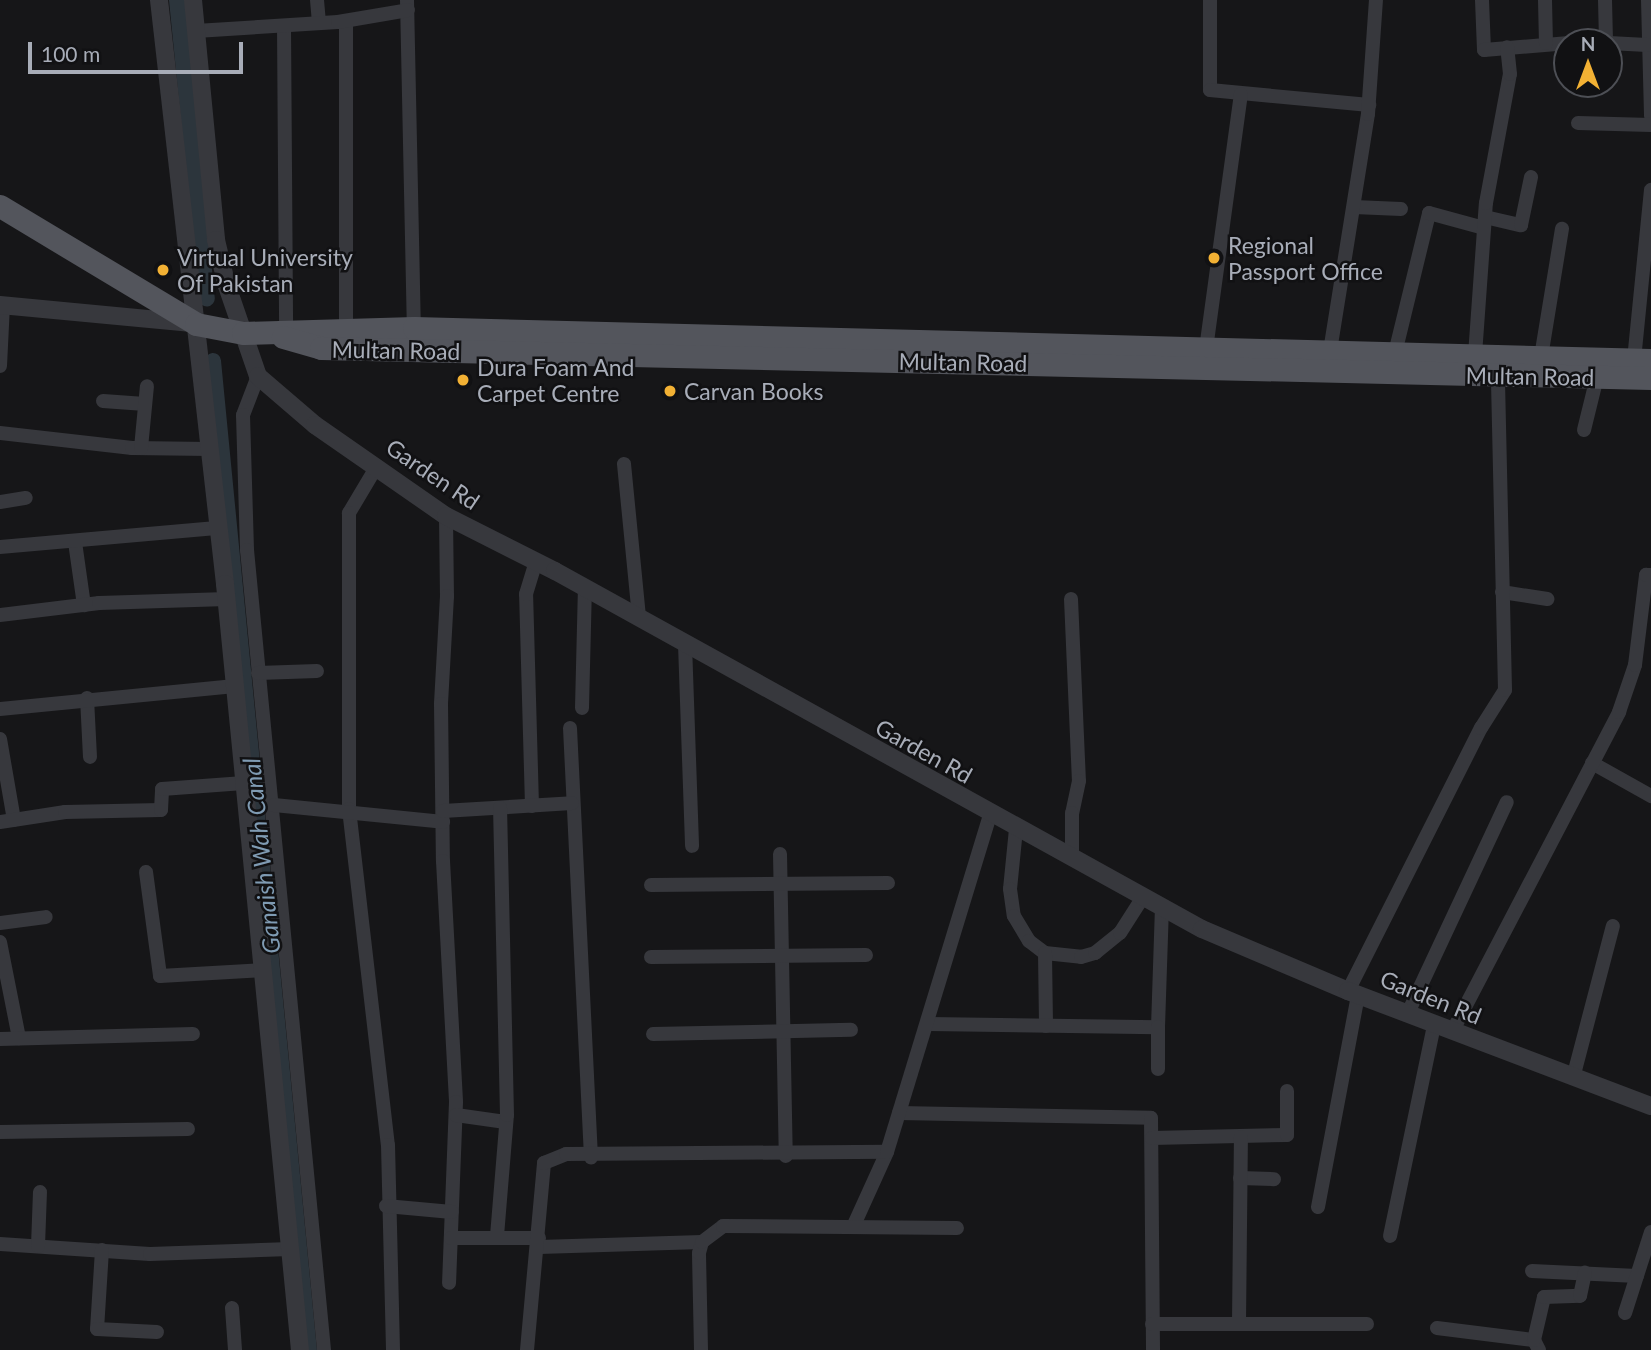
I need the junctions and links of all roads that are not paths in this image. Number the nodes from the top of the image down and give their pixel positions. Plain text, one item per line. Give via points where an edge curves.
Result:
1 (159, 0) edge
2 (193, 0) edge
3 (317, 0) edge
4 (1210, 0) edge
5 (1376, 0) edge
6 (1482, 0) edge
7 (1545, 0) edge
8 (1605, 0) edge
9 (1648, 0) edge
10 (408, 5) edge
11 (346, 20) junction
12 (319, 23) junction
13 (285, 26) junction
14 (1607, 28) edge
15 (196, 32) junction
16 (1546, 43) junction
17 (1553, 43) edge
18 (1623, 44) edge
19 (1647, 45) junction
20 (1507, 47) junction
21 (1241, 94) junction
22 (1369, 105) junction
23 (1651, 116) edge
24 (1578, 123) dead end
25 (1651, 125) edge
26 (1531, 177) dead end
27 (1651, 190) edge
28 (0, 206) edge
29 (1354, 207) junction
30 (1401, 209) dead end
31 (1485, 223) junction
32 (1562, 229) dead end
33 (1, 305) edge
34 (196, 324) junction
35 (346, 328) junction
36 (414, 328) junction
37 (243, 333) junction
38 (281, 334) junction
39 (1206, 349) junction
40 (1330, 351) junction
41 (1395, 353) junction
42 (1475, 355) junction
43 (1541, 357) junction
44 (1642, 360) edge
45 (0, 366) edge
46 (1498, 375) junction
47 (258, 376) junction
48 (1597, 377) junction
49 (1651, 378) edge
50 (148, 386) dead end
51 (103, 401) dead end
52 (145, 404) junction
53 (1584, 430) dead end
54 (0, 433) edge
55 (141, 448) junction
56 (209, 449) junction
57 (624, 464) dead end
58 (377, 466) junction
59 (26, 498) dead end
60 (0, 502) edge
61 (446, 516) junction
62 (219, 528) junction
63 (75, 542) junction
64 (0, 547) edge
65 (536, 561) junction
66 (1651, 575) edge
67 (585, 587) junction
68 (1502, 592) junction
69 (227, 599) junction
70 (1071, 599) dead end
71 (1546, 599) dead end
72 (84, 605) junction
73 (0, 615) edge
74 (639, 617) junction
75 (685, 644) junction
76 (317, 671) dead end
77 (258, 673) junction
78 (235, 686) junction
79 (87, 698) junction
80 (582, 708) dead end
81 (0, 709) edge
82 (570, 728) dead end
83 (0, 739) edge
84 (90, 757) dead end
85 (1592, 764) junction
86 (244, 783) junction
87 (1651, 796) edge
88 (1507, 802) dead end
89 (572, 803) junction
90 (274, 805) junction
91 (532, 806) junction
92 (500, 808) junction
93 (349, 809) junction
94 (989, 815) junction
95 (443, 817) junction
96 (7, 821) edge
97 (1016, 829) junction
98 (692, 846) dead end
99 (780, 854) dead end
100 (1072, 859) junction
101 (146, 872) dead end
102 (888, 883) dead end
103 (780, 884) junction
104 (651, 885) dead end
105 (1143, 897) junction
106 (1162, 906) junction
107 (46, 917) dead end
108 (0, 923) edge
109 (1613, 926) dead end
110 (0, 942) edge
111 (1045, 953) junction
112 (866, 955) dead end
113 (782, 956) junction
114 (651, 957) dead end
115 (263, 970) junction
116 (1353, 993) junction
117 (1408, 1015) junction
118 (929, 1024) junction
119 (1046, 1026) junction
120 (1434, 1026) junction
121 (1158, 1027) junction
122 (851, 1030) dead end
123 (783, 1031) junction
124 (1452, 1032) junction
125 (193, 1034) dead end
126 (653, 1034) dead end
127 (19, 1038) junction
128 (0, 1039) edge
129 (1158, 1069) dead end
130 (1573, 1078) junction
131 (1287, 1091) dead end
132 (1651, 1106) edge
133 (899, 1113) junction
134 (456, 1115) junction
135 (506, 1122) junction
136 (188, 1129) dead end
137 (0, 1132) edge
138 (1241, 1137) junction
139 (1152, 1138) junction
140 (887, 1152) junction
141 (786, 1156) junction
142 (591, 1157) junction
143 (1240, 1178) junction
144 (1274, 1179) dead end
145 (40, 1192) dead end
146 (386, 1206) junction
147 (1318, 1207) dead end
148 (452, 1212) junction
149 (853, 1227) junction
150 (957, 1227) dead end
151 (1651, 1232) edge
152 (497, 1236) junction
153 (1390, 1236) dead end
154 (451, 1238) junction
155 (539, 1242) junction
156 (702, 1242) junction
157 (0, 1244) edge
158 (38, 1246) junction
159 (290, 1249) junction
160 (102, 1250) junction
161 (1532, 1271) dead end
162 (1585, 1273) junction
163 (1637, 1276) junction
164 (449, 1283) dead end
165 (232, 1308) dead end
166 (1625, 1313) dead end
167 (1238, 1322) junction
168 (1152, 1324) junction
169 (1367, 1324) dead end
170 (1437, 1328) dead end
171 (157, 1332) dead end
172 (1516, 1344) edge
173 (1537, 1345) edge
174 (235, 1350) edge
175 (300, 1350) edge
176 (324, 1350) edge
177 (393, 1350) edge
178 (527, 1350) edge
179 (701, 1350) edge
180 (1153, 1350) edge

1 - 34 street
2 - 15 street
3 - 12 street
4 - 21 street via 1210,90
5 - 22 street
6 - 20 street via 1484,50
7 - 16 street
8 - 14 street
9 - 19 street
10 - 11 street
10 - 36 street
11 - 12 street
11 - 35 street
12 - 13 street
13 - 15 street
13 - 38 street
15 - 37 street via 216,240
16 - 17 street
16 - 20 street
18 - 19 street
19 - 23 street
20 - 31 street via 1510,74
21 - 22 street
21 - 39 street
22 - 29 street
24 - 25 street
26 - 31 street via 1521,225
27 - 44 street
28 - 34 main road, Multan Road
29 - 30 street
29 - 40 street
31 - 41 street via 1429,213
31 - 42 street
32 - 43 street
33 - 34 street
33 - 45 street
34 - 37 main road, Multan Road
34 - 56 street
35 - 36 main road, Multan Road
35 - 38 main road, Multan Road
36 - 39 main road, Multan Road
37 - 38 main road, Multan Road
37 - 47 street
38 - 46 main road, Multan Road via 321,348
39 - 40 main road, Multan Road
40 - 41 main road, Multan Road
41 - 42 main road, Multan Road
42 - 43 main road, Multan Road
43 - 44 main road, Multan Road
46 - 48 main road, Multan Road
46 - 68 street
47 - 58 street, Garden Rd via 315,425
47 - 77 street via 243,415 242,461
48 - 49 main road, Multan Road
48 - 53 street
50 - 52 street
51 - 52 street
52 - 55 street
54 - 55 street
55 - 56 street
56 - 62 street
57 - 74 street
58 - 61 street, Garden Rd
58 - 93 street via 349,513
59 - 60 street
61 - 65 street, Garden Rd
61 - 95 street
62 - 63 street
62 - 69 street
63 - 64 street
63 - 72 street
65 - 67 street, Garden Rd
65 - 91 street via 526,594
66 - 85 street via 1646,575 1635,665 1619,712
67 - 74 street, Garden Rd
67 - 80 street
68 - 71 street
68 - 116 street via 1505,690 1481,727
69 - 72 street
69 - 78 street
70 - 100 street via 1079,781 1072,813
72 - 73 street
74 - 75 street, Garden Rd
75 - 94 street, Garden Rd
75 - 98 street
76 - 77 street
77 - 90 street
78 - 79 street
78 - 86 street
79 - 81 street
79 - 84 street
82 - 89 street
83 - 96 street
85 - 87 street
85 - 124 street
86 - 96 street via 162,789 161,810 65,812
86 - 115 street
88 - 117 street
89 - 91 street
89 - 142 street
90 - 93 street
90 - 176 street
91 - 92 street
92 - 95 street
92 - 135 street
93 - 95 street
93 - 146 street via 388,1145
94 - 97 street, Garden Rd
94 - 118 street
95 - 134 street
97 - 100 street, Garden Rd
97 - 111 street via 1010,889 1014,916 1029,941
99 - 103 street
100 - 105 street, Garden Rd
101 - 115 street via 160,975
102 - 103 street
103 - 104 street
103 - 113 street
105 - 106 street, Garden Rd
105 - 111 street via 1120,933 1095,953 1081,957
106 - 116 street, Garden Rd
106 - 121 street
107 - 108 street
109 - 130 street
110 - 127 street
111 - 119 street
112 - 113 street
113 - 114 street
113 - 123 street
115 - 159 street
116 - 117 street, Garden Rd
116 - 147 street
117 - 120 street, Garden Rd
118 - 119 street
118 - 133 street
119 - 121 street
120 - 124 street, Garden Rd
120 - 153 street
121 - 129 street
122 - 123 street
123 - 126 street
123 - 141 street
124 - 130 street, Garden Rd
125 - 127 street
127 - 128 street
130 - 132 street, Garden Rd
131 - 138 street via 1287,1135
133 - 139 street via 1151,1118
133 - 140 street
134 - 135 street
134 - 148 street
135 - 152 street
136 - 137 street
138 - 139 street
138 - 143 street
139 - 168 street
140 - 141 street
140 - 149 street
141 - 142 street
142 - 155 street via 566,1154 544,1163
143 - 144 street
143 - 167 street
145 - 158 street
146 - 148 street
146 - 177 street
148 - 154 street
149 - 150 street
149 - 156 street via 723,1226
151 - 163 street
152 - 154 street
152 - 155 street
154 - 164 street
155 - 156 street
155 - 178 street
156 - 179 street
157 - 158 street
158 - 160 street
159 - 160 street via 149,1254
159 - 175 street
160 - 171 street via 97,1329
161 - 162 street
162 - 163 street
162 - 173 street via 1580,1296 1545,1297
163 - 166 street
165 - 174 street
167 - 168 street
167 - 169 street
168 - 180 street
170 - 172 street
172 - 173 street

